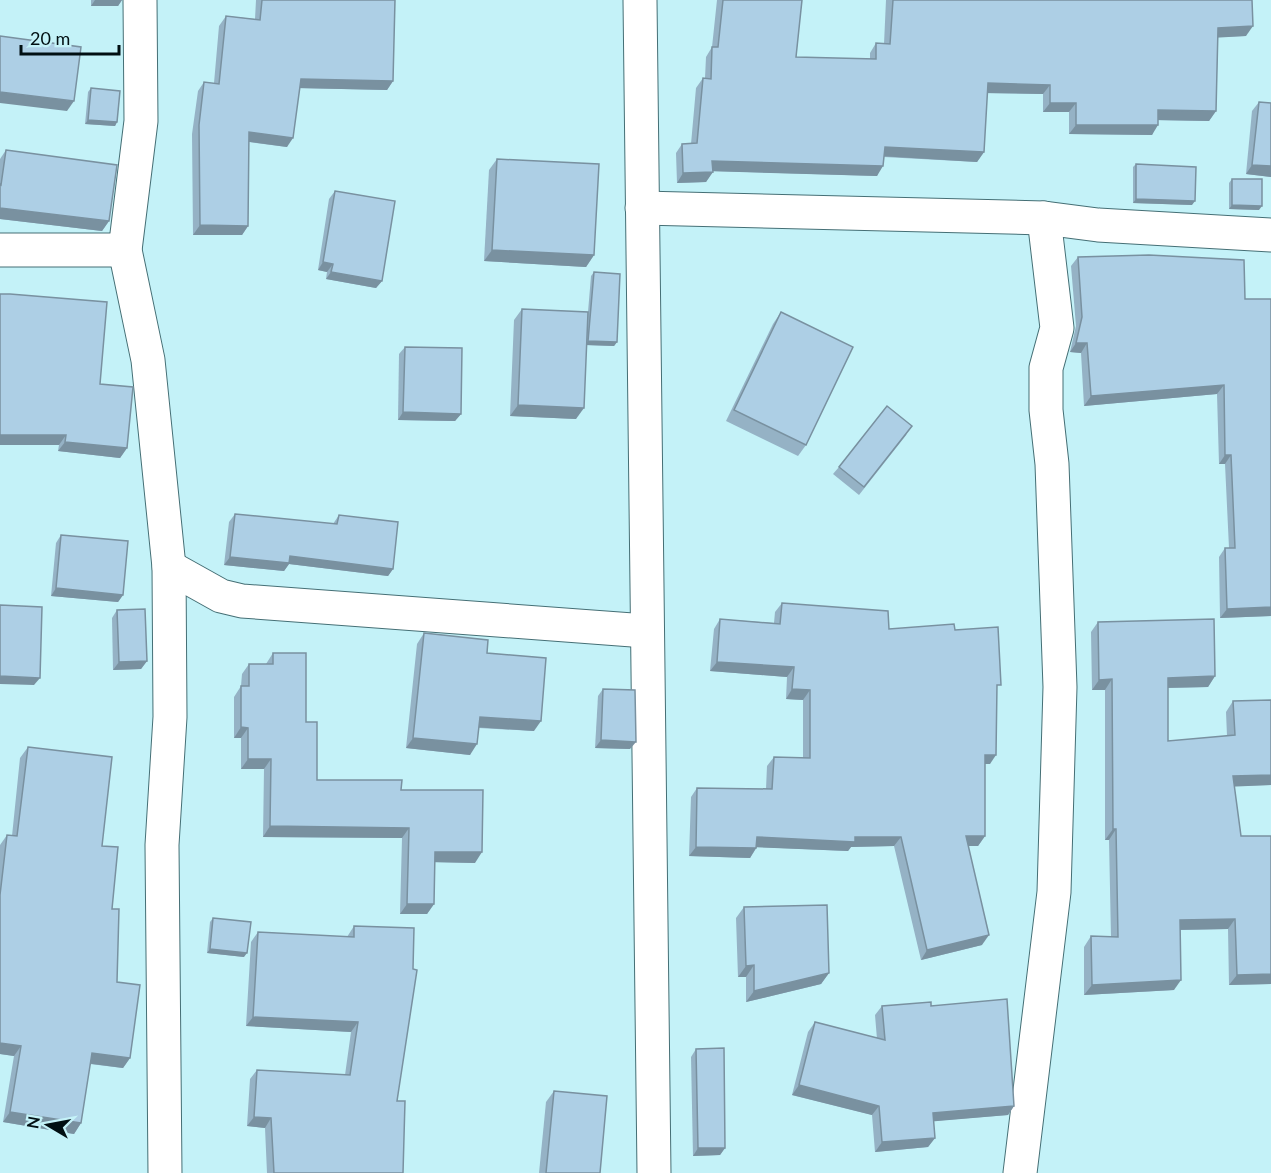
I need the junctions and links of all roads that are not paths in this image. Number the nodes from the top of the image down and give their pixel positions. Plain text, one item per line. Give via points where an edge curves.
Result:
1 (140, 0) edge
2 (640, 0) edge
3 (642, 208) junction
4 (1044, 218) junction
5 (1271, 235) edge
6 (0, 250) edge
7 (125, 250) junction
8 (169, 567) junction
9 (646, 631) junction
10 (165, 1173) edge
11 (654, 1173) edge
12 (1020, 1173) edge

1 - 7 street via 141,121
2 - 3 street
3 - 4 street
3 - 9 street
4 - 5 street
4 - 12 street via 1057,328 1046,368 1046,410 1052,464 1060,687 1054,892
6 - 7 street
7 - 8 street via 148,360
8 - 9 street via 221,596 242,601
8 - 10 street via 170,717 162,845
9 - 11 street

